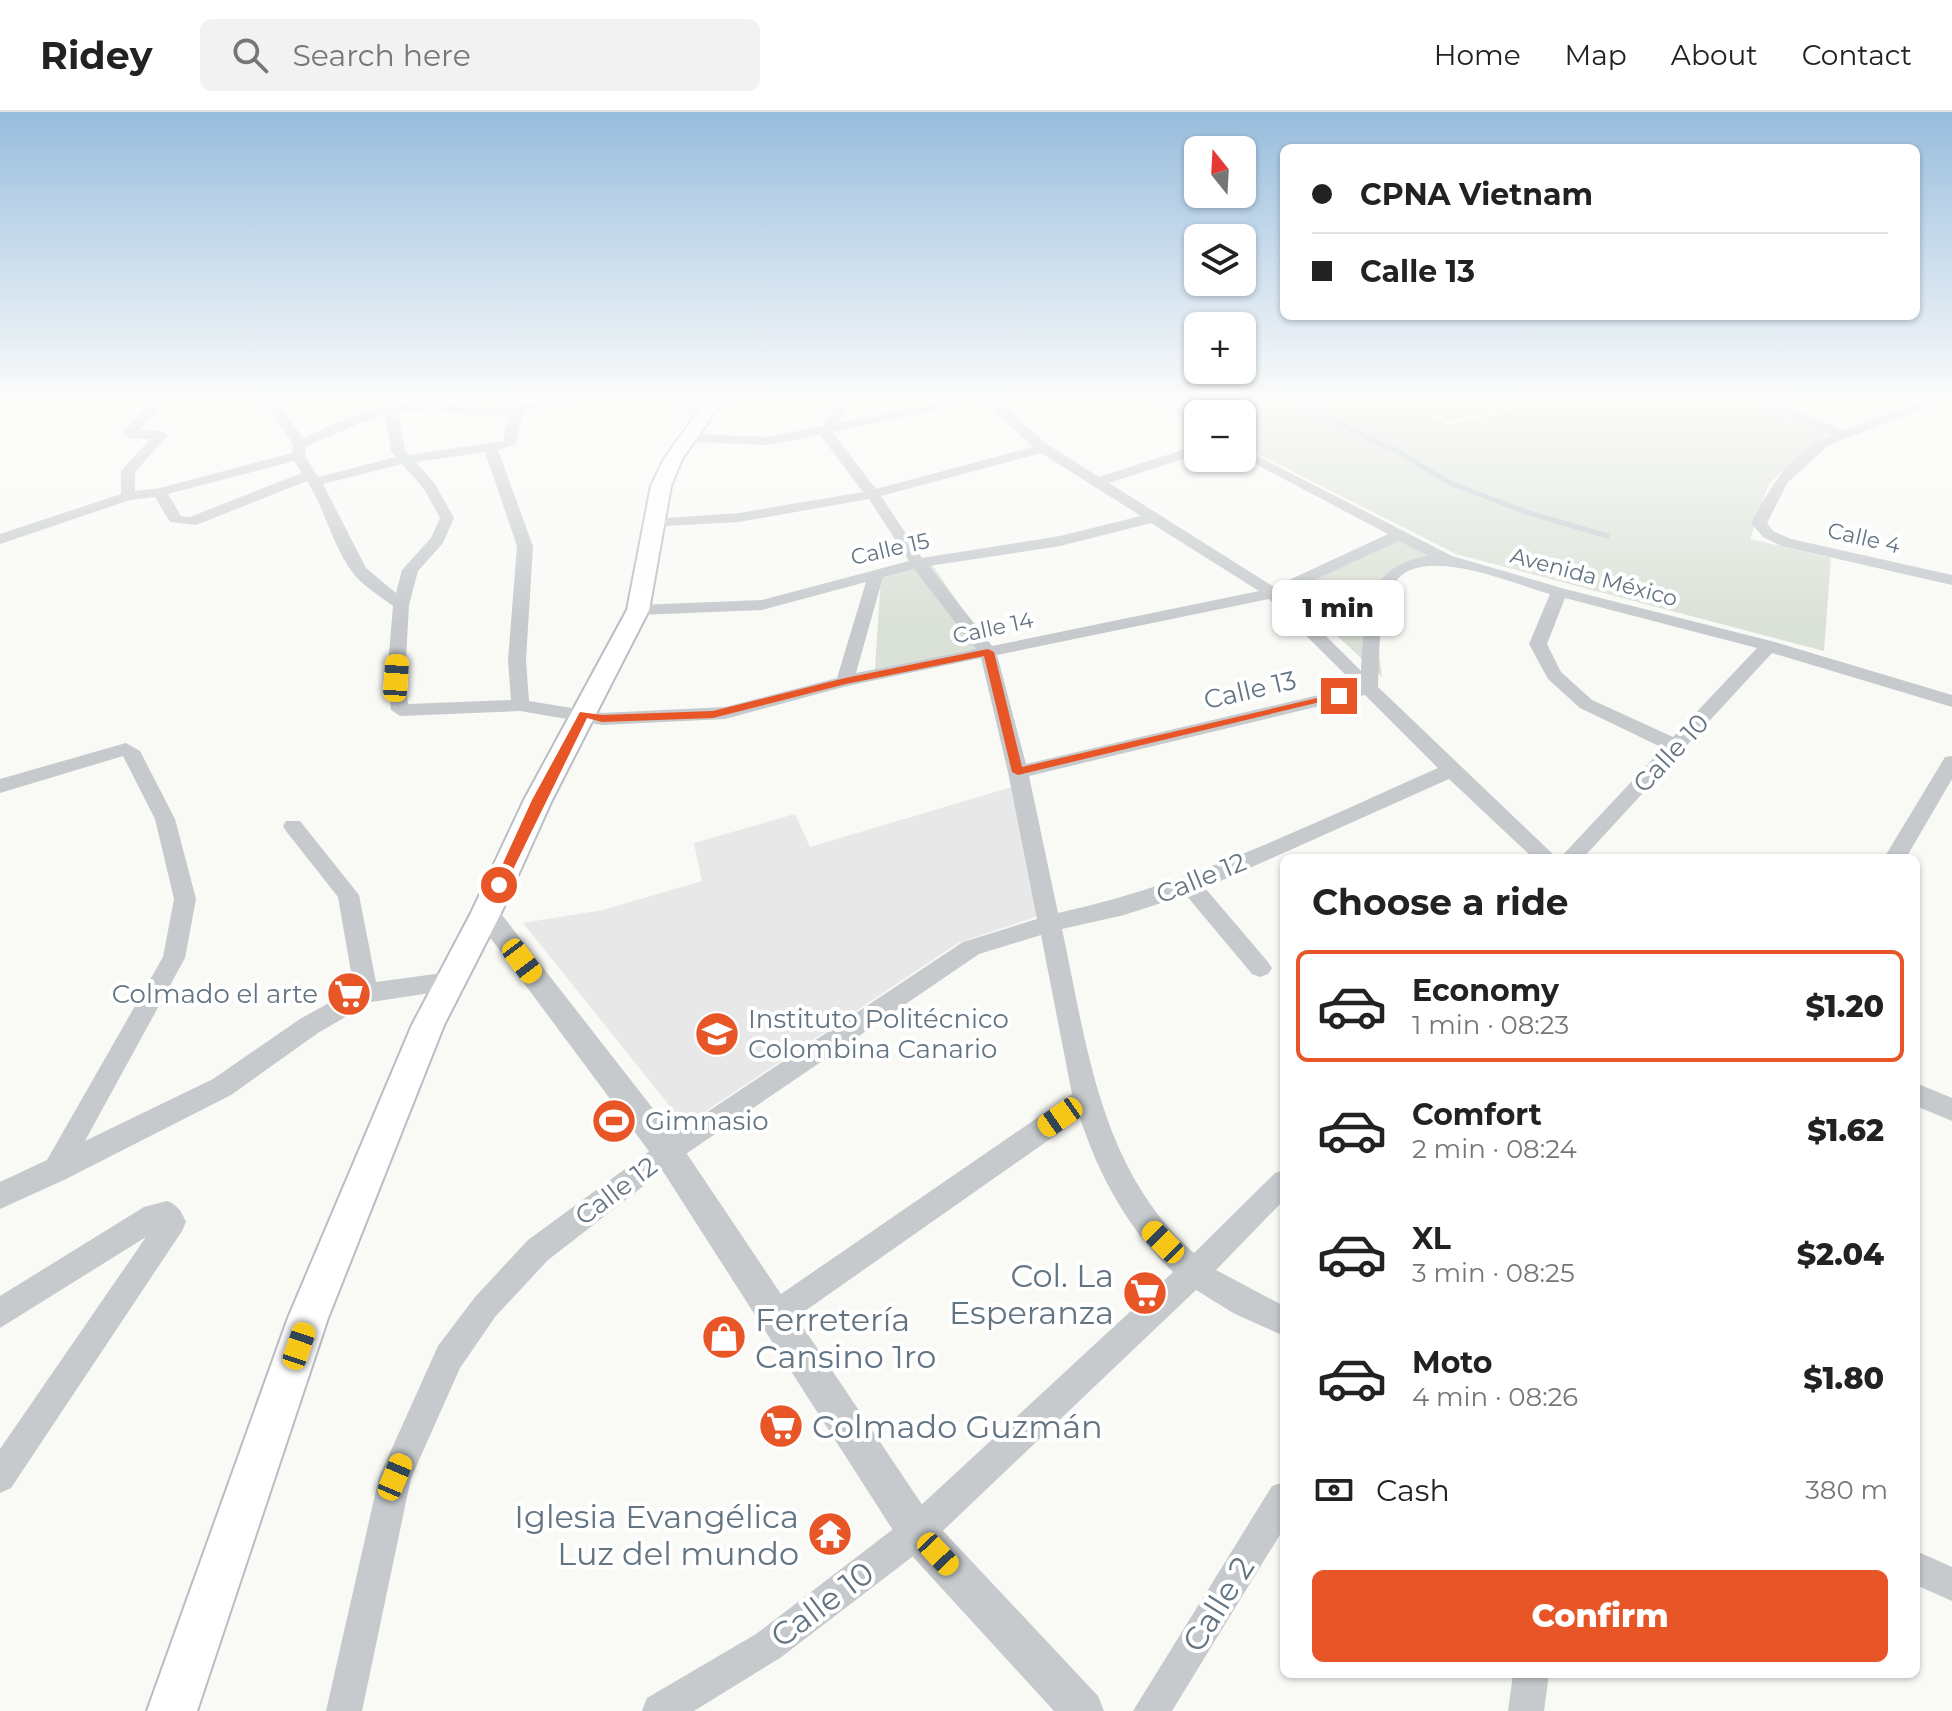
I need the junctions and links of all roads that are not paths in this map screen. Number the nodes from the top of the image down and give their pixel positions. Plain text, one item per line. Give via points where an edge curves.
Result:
1 (128, 476) edge
2 (214, 476) edge
3 (310, 476) edge
4 (328, 476) edge
5 (419, 476) edge
6 (500, 476) edge
7 (666, 476) edge
8 (859, 476) edge
9 (946, 476) edge
10 (1088, 476) edge
11 (1118, 476) edge
12 (1288, 476) edge
13 (1787, 476) edge
14 (312, 479) junction
15 (1099, 482) junction
16 (160, 492) junction
17 (872, 493) junction
18 (128, 496) junction
19 (1151, 518) junction
20 (653, 524) junction
21 (1401, 534) junction
22 (0, 539) edge
23 (1446, 559) junction
24 (918, 563) junction
25 (876, 575) junction
26 (1952, 580) edge
27 (1559, 592) junction
28 (1273, 593) junction
29 (401, 605) junction
30 (638, 610) junction
31 (1769, 646) junction
32 (988, 652) junction
33 (845, 681) junction
34 (1369, 689) junction
35 (1952, 701) edge
36 (520, 705) junction
37 (584, 714) junction
38 (1677, 747) junction
39 (1952, 762) edge
40 (1451, 770) junction
41 (1018, 772) junction
42 (0, 786) edge
43 (293, 826) dead end
44 (1542, 854) edge
45 (1575, 854) edge
46 (1897, 854) edge
47 (1190, 885) junction
48 (486, 913) junction
49 (1048, 924) junction
50 (1260, 968) dead end
51 (450, 981) junction
52 (366, 993) junction
53 (1920, 1096) edge
54 (1086, 1099) junction
55 (1952, 1110) edge
56 (668, 1152) junction
57 (55, 1171) junction
58 (1280, 1186) edge
59 (0, 1196) edge
60 (1193, 1273) junction
61 (0, 1313) edge
62 (775, 1315) junction
63 (1280, 1319) edge
64 (0, 1477) edge
65 (1280, 1504) edge
66 (917, 1532) junction
67 (1920, 1570) edge
68 (1952, 1584) edge
69 (1530, 1678) edge
70 (172, 1711) edge
71 (344, 1711) edge
72 (660, 1711) edge
73 (1083, 1711) edge
74 (1151, 1711) edge
75 (1526, 1711) edge

1 - 18 street
2 - 16 street
3 - 14 street
4 - 14 street
5 - 29 street via 447,518 438,540 410,570
6 - 36 street via 525,546 517,660
7 - 20 main road
8 - 17 street
9 - 17 street
10 - 15 street
11 - 15 street
12 - 21 street, Avenida México
13 - 26 street, Calle 4 via 1759,523 1768,534 1786,543
14 - 16 street via 191,522 175,519
14 - 29 street via 360,571
15 - 19 street
16 - 18 street
17 - 20 street via 749,517
17 - 24 street
18 - 22 street
19 - 24 street, Calle 15 via 1060,541
19 - 28 street
20 - 30 main road
21 - 23 street, Avenida México
21 - 28 street, Calle 14
23 - 27 street, Avenida México
23 - 34 street via 1393,573 1378,598
24 - 25 street, Calle 15
24 - 32 street
25 - 30 street, Calle 15 via 751,606
25 - 33 street
27 - 31 street, Avenida México
27 - 38 street via 1538,644 1554,675 1586,704
28 - 32 street, Calle 14
28 - 34 street
29 - 36 street, Calle 14 via 396,678 400,710
30 - 37 main road
31 - 35 street, Avenida México
31 - 38 street, Calle 10
32 - 33 street, Calle 14
32 - 41 street
33 - 37 street, Calle 14 via 713,715 602,719
34 - 40 street
34 - 41 street, Calle 13
36 - 37 street, Calle 14
37 - 48 main road
38 - 45 street, Calle 10
39 - 46 street
40 - 44 street
40 - 47 street, Calle 12
41 - 49 street
42 - 57 street via 126,749 165,819 185,899 174,958
43 - 52 street via 348,895
47 - 49 street, Calle 12
47 - 50 street
48 - 51 main road
48 - 56 street
49 - 54 street
49 - 56 street, Calle 12 via 951,959
51 - 52 street
51 - 70 main road via 308,1318
52 - 57 street via 222,1087
53 - 55 street
54 - 60 street via 1100,1145 1124,1194
54 - 62 street
56 - 62 street
56 - 71 street, Calle 12 via 538,1250 485,1307 449,1357 395,1477
57 - 59 street
58 - 60 street, Calle 10
60 - 63 street
60 - 66 street, Calle 10
61 - 64 street via 154,1216 167,1214 172,1222
62 - 66 street
65 - 74 street, Calle 2
66 - 72 street, Calle 10 via 768,1646
66 - 73 street
67 - 68 street
69 - 75 street

